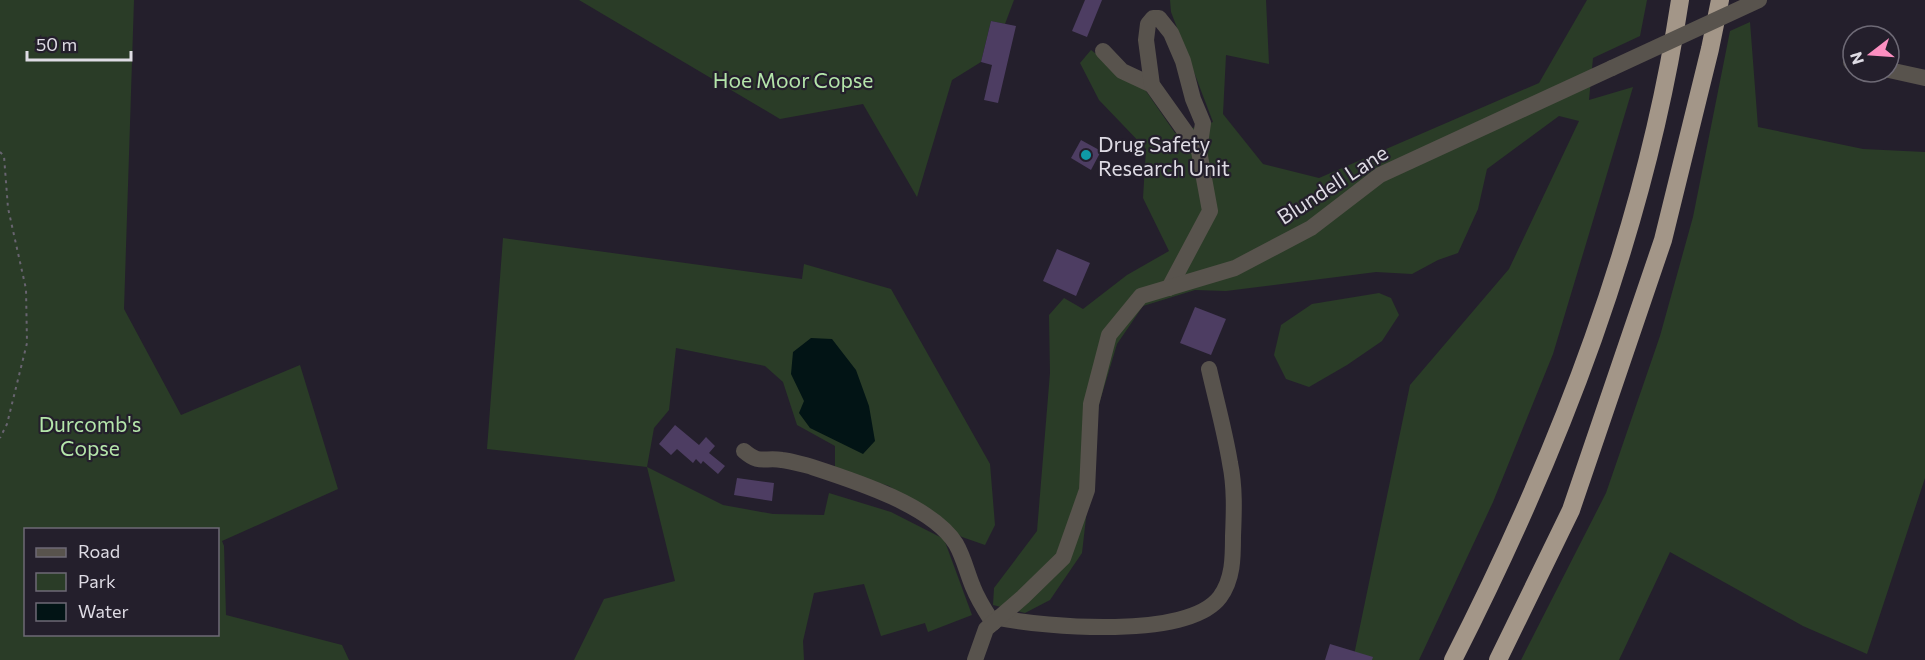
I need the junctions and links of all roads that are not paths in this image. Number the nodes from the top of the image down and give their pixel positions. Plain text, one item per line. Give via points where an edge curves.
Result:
1 (1680, 0) edge
2 (1720, 0) edge
3 (1759, 0) edge
4 (1103, 51) dead end
5 (1901, 73) edge
6 (1925, 78) edge
7 (1152, 85) junction
8 (1199, 151) junction
9 (1170, 288) junction
10 (1209, 369) dead end
11 (744, 451) dead end
12 (996, 621) junction
13 (975, 660) edge
14 (1453, 660) edge
15 (1498, 660) edge

1 - 14 highway via 1664,93 1644,174 1593,342 1545,468
2 - 15 highway via 1663,240 1571,510
3 - 9 street, Blundell Lane, bridge via 1380,175 1311,228 1235,268
4 - 7 street via 1122,71
5 - 6 street
7 - 8 street
7 - 8 street via 1146,40 1148,24 1159,18 1171,33 1183,61 1203,123
8 - 9 street via 1210,211
9 - 12 street, Blundell Lane via 1141,296 1109,335 1091,404 1087,490 1063,558
10 - 12 street via 1231,465 1234,507 1230,577 1218,599 1192,617 1157,624 1065,626
11 - 12 street via 762,461 780,459 806,465 864,485 926,515 946,529 957,545 973,587
12 - 13 street, Blundell Lane via 986,629

